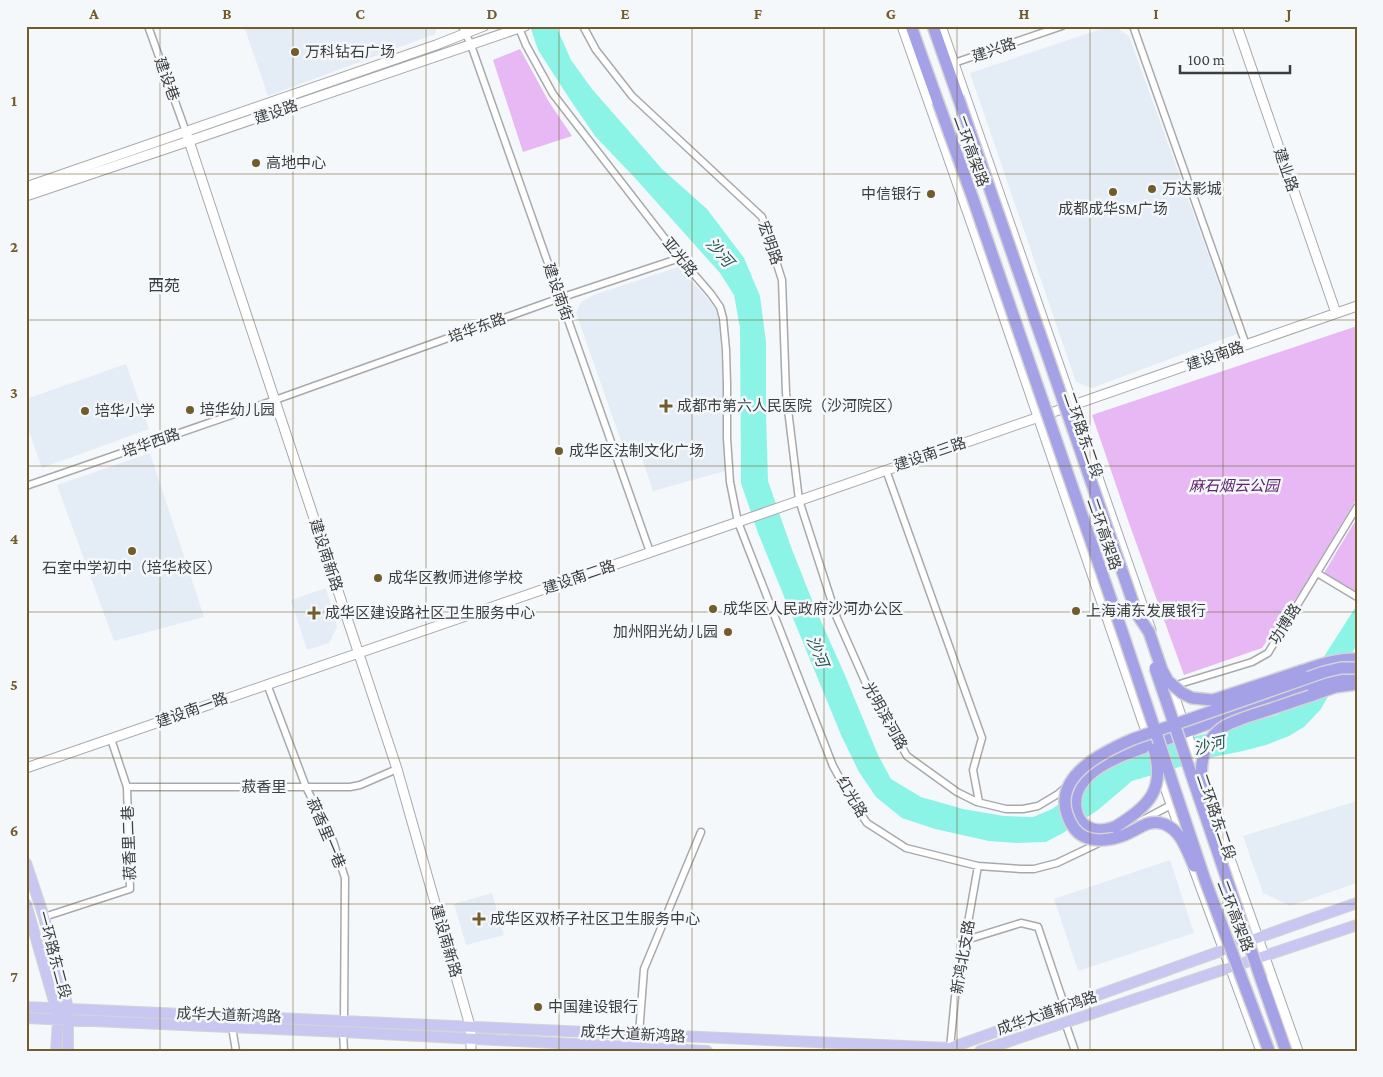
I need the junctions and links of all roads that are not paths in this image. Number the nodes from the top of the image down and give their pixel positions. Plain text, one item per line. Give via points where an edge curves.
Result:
1 (148, 26) edge
2 (484, 26) edge
3 (583, 26) edge
4 (902, 26) edge
5 (911, 26) edge
6 (933, 26) edge
7 (941, 26) edge
8 (1062, 26) edge
9 (1133, 26) edge
10 (1237, 26) edge
11 (522, 27) edge
12 (463, 30) edge
13 (471, 46) junction
14 (954, 63) junction
15 (186, 132) junction
16 (189, 141) junction
17 (26, 187) edge
18 (26, 196) edge
19 (680, 258) junction
20 (560, 298) junction
21 (1357, 306) edge
22 (1336, 313) junction
23 (1246, 345) junction
24 (275, 400) junction
25 (1072, 405) junction
26 (1038, 417) junction
27 (886, 470) junction
28 (26, 486) edge
29 (799, 500) junction
30 (1357, 507) edge
31 (740, 521) junction
32 (650, 552) junction
33 (1317, 573) junction
34 (1357, 597) edge
35 (1137, 614) junction
36 (359, 652) junction
37 (1357, 659) edge
38 (1357, 668) edge
39 (1357, 677) edge
40 (266, 684) junction
41 (1357, 684) edge
42 (1171, 687) junction
43 (1148, 713) junction
44 (1148, 738) junction
45 (111, 739) junction
46 (26, 768) edge
47 (397, 769) junction
48 (127, 786) junction
49 (306, 787) junction
50 (979, 802) junction
51 (1171, 805) junction
52 (701, 832) dead end
53 (1212, 833) junction
54 (26, 863) edge
55 (978, 866) junction
56 (1205, 880) junction
57 (1357, 903) edge
58 (26, 904) edge
59 (44, 917) junction
60 (1357, 925) edge
61 (1258, 937) junction
62 (966, 940) junction
63 (1224, 950) junction
64 (1264, 956) junction
65 (1229, 966) junction
66 (26, 1006) edge
67 (56, 1008) junction
68 (68, 1008) junction
69 (1065, 1008) junction
70 (26, 1018) edge
71 (58, 1020) junction
72 (69, 1020) junction
73 (344, 1020) junction
74 (1065, 1022) junction
75 (470, 1026) junction
76 (232, 1027) junction
77 (343, 1032) junction
78 (638, 1034) junction
79 (471, 1038) junction
80 (950, 1049) edge
81 (56, 1051) edge
82 (68, 1051) edge
83 (236, 1051) edge
84 (344, 1051) edge
85 (471, 1051) edge
86 (706, 1051) edge
87 (980, 1051) edge
88 (1075, 1051) edge
89 (1260, 1051) edge
90 (1268, 1051) edge
91 (1286, 1051) edge
92 (1298, 1051) edge

1 - 15 street, 建设巷
2 - 12 street, 建设路
3 - 29 street, 宏明路 via 596,50 632,96 762,217 782,280 786,393
4 - 26 street
5 - 43 highway, 二环高架路, bridge
6 - 35 highway, 二环高架路, bridge
7 - 14 street, 二环路东二段
8 - 14 street, 建兴路
9 - 23 street
10 - 22 street, 建业路
11 - 13 street, 建设路
11 - 19 street, 亚光路 via 526,46 554,94
12 - 13 street, 建设南街
12 - 15 street, 建设路 via 436,45
13 - 16 street, 建设路
13 - 20 street, 建设南街
14 - 25 street, 二环路东二段
15 - 16 street, 建设南新路
15 - 17 street, 建设路
16 - 18 street, 建设路
16 - 24 street, 建设南新路
19 - 20 street, 培华东路
19 - 31 street, 亚光路 via 712,294 723,318 730,482
20 - 24 street, 培华东路
20 - 32 street, 建设南街
21 - 22 street, 建设南路
22 - 23 street, 建设南路
23 - 25 street, 建设南路
24 - 28 street, 培华西路
24 - 36 street, 建设南新路
25 - 26 street, 建设南三路
25 - 42 street, 二环路东二段
26 - 27 street, 建设南三路
26 - 44 street
27 - 29 street, 建设南三路
27 - 50 street via 982,738 973,770
29 - 31 street, 建设南三路
29 - 50 street, 光明滨河路 via 836,618 868,688 907,756 957,792
30 - 33 street, 功博路
31 - 32 street, 建设南二路
31 - 55 street, 红光路 via 833,766 867,823 906,848
32 - 36 street, 建设南二路
33 - 34 street
33 - 42 street, 功博路 via 1268,653 1252,662
35 - 37 highway, bridge via 1149,632 1168,681 1192,698 1213,700 1330,662
35 - 53 highway, 二环高架路, bridge
36 - 40 street, 建设南一路
36 - 47 street, 建设南新路
38 - 56 highway, bridge via 1324,672 1133,739 1096,758 1076,774 1065,797 1065,809 1075,830 1094,840 1130,833 1148,822 1167,825 1176,831
39 - 43 highway, bridge via 1329,679 1153,744 1144,747 1135,750 1113,760 1086,778 1075,798 1079,818 1086,826 1096,830 1115,827 1132,816 1156,789 1156,757 1154,749 1152,740
40 - 45 street, 建设南一路
40 - 49 street, 菽香里一巷
41 - 53 highway, bridge via 1324,690 1232,722 1211,738 1201,773
42 - 61 street, 二环路东二段
43 - 56 highway, 二环高架路, bridge
44 - 50 street, 光明滨河路 via 1112,751 1038,806 1006,809
44 - 51 street, bridge
45 - 46 street, 建设南一路
45 - 48 street, 菽香里二巷
47 - 49 street, 菽香里 via 360,786
47 - 75 street, 建设南新路
48 - 49 street, 菽香里
48 - 59 street, 菽香里二巷 via 130,889
49 - 73 street, 菽香里一巷 via 332,841 345,878
51 - 55 street, 红光路 via 1057,863 1034,869
51 - 63 street
52 - 78 street via 644,969
53 - 91 highway, 二环高架路, bridge
54 - 59 main road, 一环路东二段
55 - 62 street, 新鸿北支路
56 - 90 highway, 二环高架路, bridge
57 - 61 main road, 成华大道新鸿路
58 - 67 main road, 一环路东二段
59 - 68 main road, 一环路东二段
60 - 64 main road, 成华大道新鸿路
61 - 63 main road, 成华大道新鸿路
61 - 64 street, 二环路东二段
62 - 69 street via 1021,923 1038,927
62 - 80 street, 新鸿北支路
63 - 65 street
63 - 69 main road, 成华大道新鸿路
64 - 65 main road, 成华大道新鸿路
64 - 92 street, 二环路东二段
65 - 74 main road, 成华大道新鸿路
65 - 89 street
66 - 67 main road, 成华大道新鸿路
67 - 68 main road, 成华大道新鸿路
67 - 71 main road, 一环路东二段
68 - 72 main road, 一环路东二段
68 - 73 main road, 成华大道新鸿路
69 - 80 main road, 成华大道新鸿路
70 - 71 main road, 成华大道新鸿路
71 - 72 main road, 成华大道新鸿路
71 - 81 main road, 一环路东二段
72 - 76 main road, 成华大道新鸿路
72 - 82 main road, 一环路东二段
73 - 75 main road, 成华大道新鸿路
74 - 87 main road, 成华大道新鸿路
74 - 88 street
75 - 78 main road, 成华大道新鸿路
75 - 79 street, 建设南新路
76 - 77 main road, 成华大道新鸿路
76 - 83 street
77 - 79 main road, 成华大道新鸿路
77 - 84 street
78 - 80 main road, 成华大道新鸿路
79 - 85 street, 建设南新路
79 - 86 main road, 成华大道新鸿路

